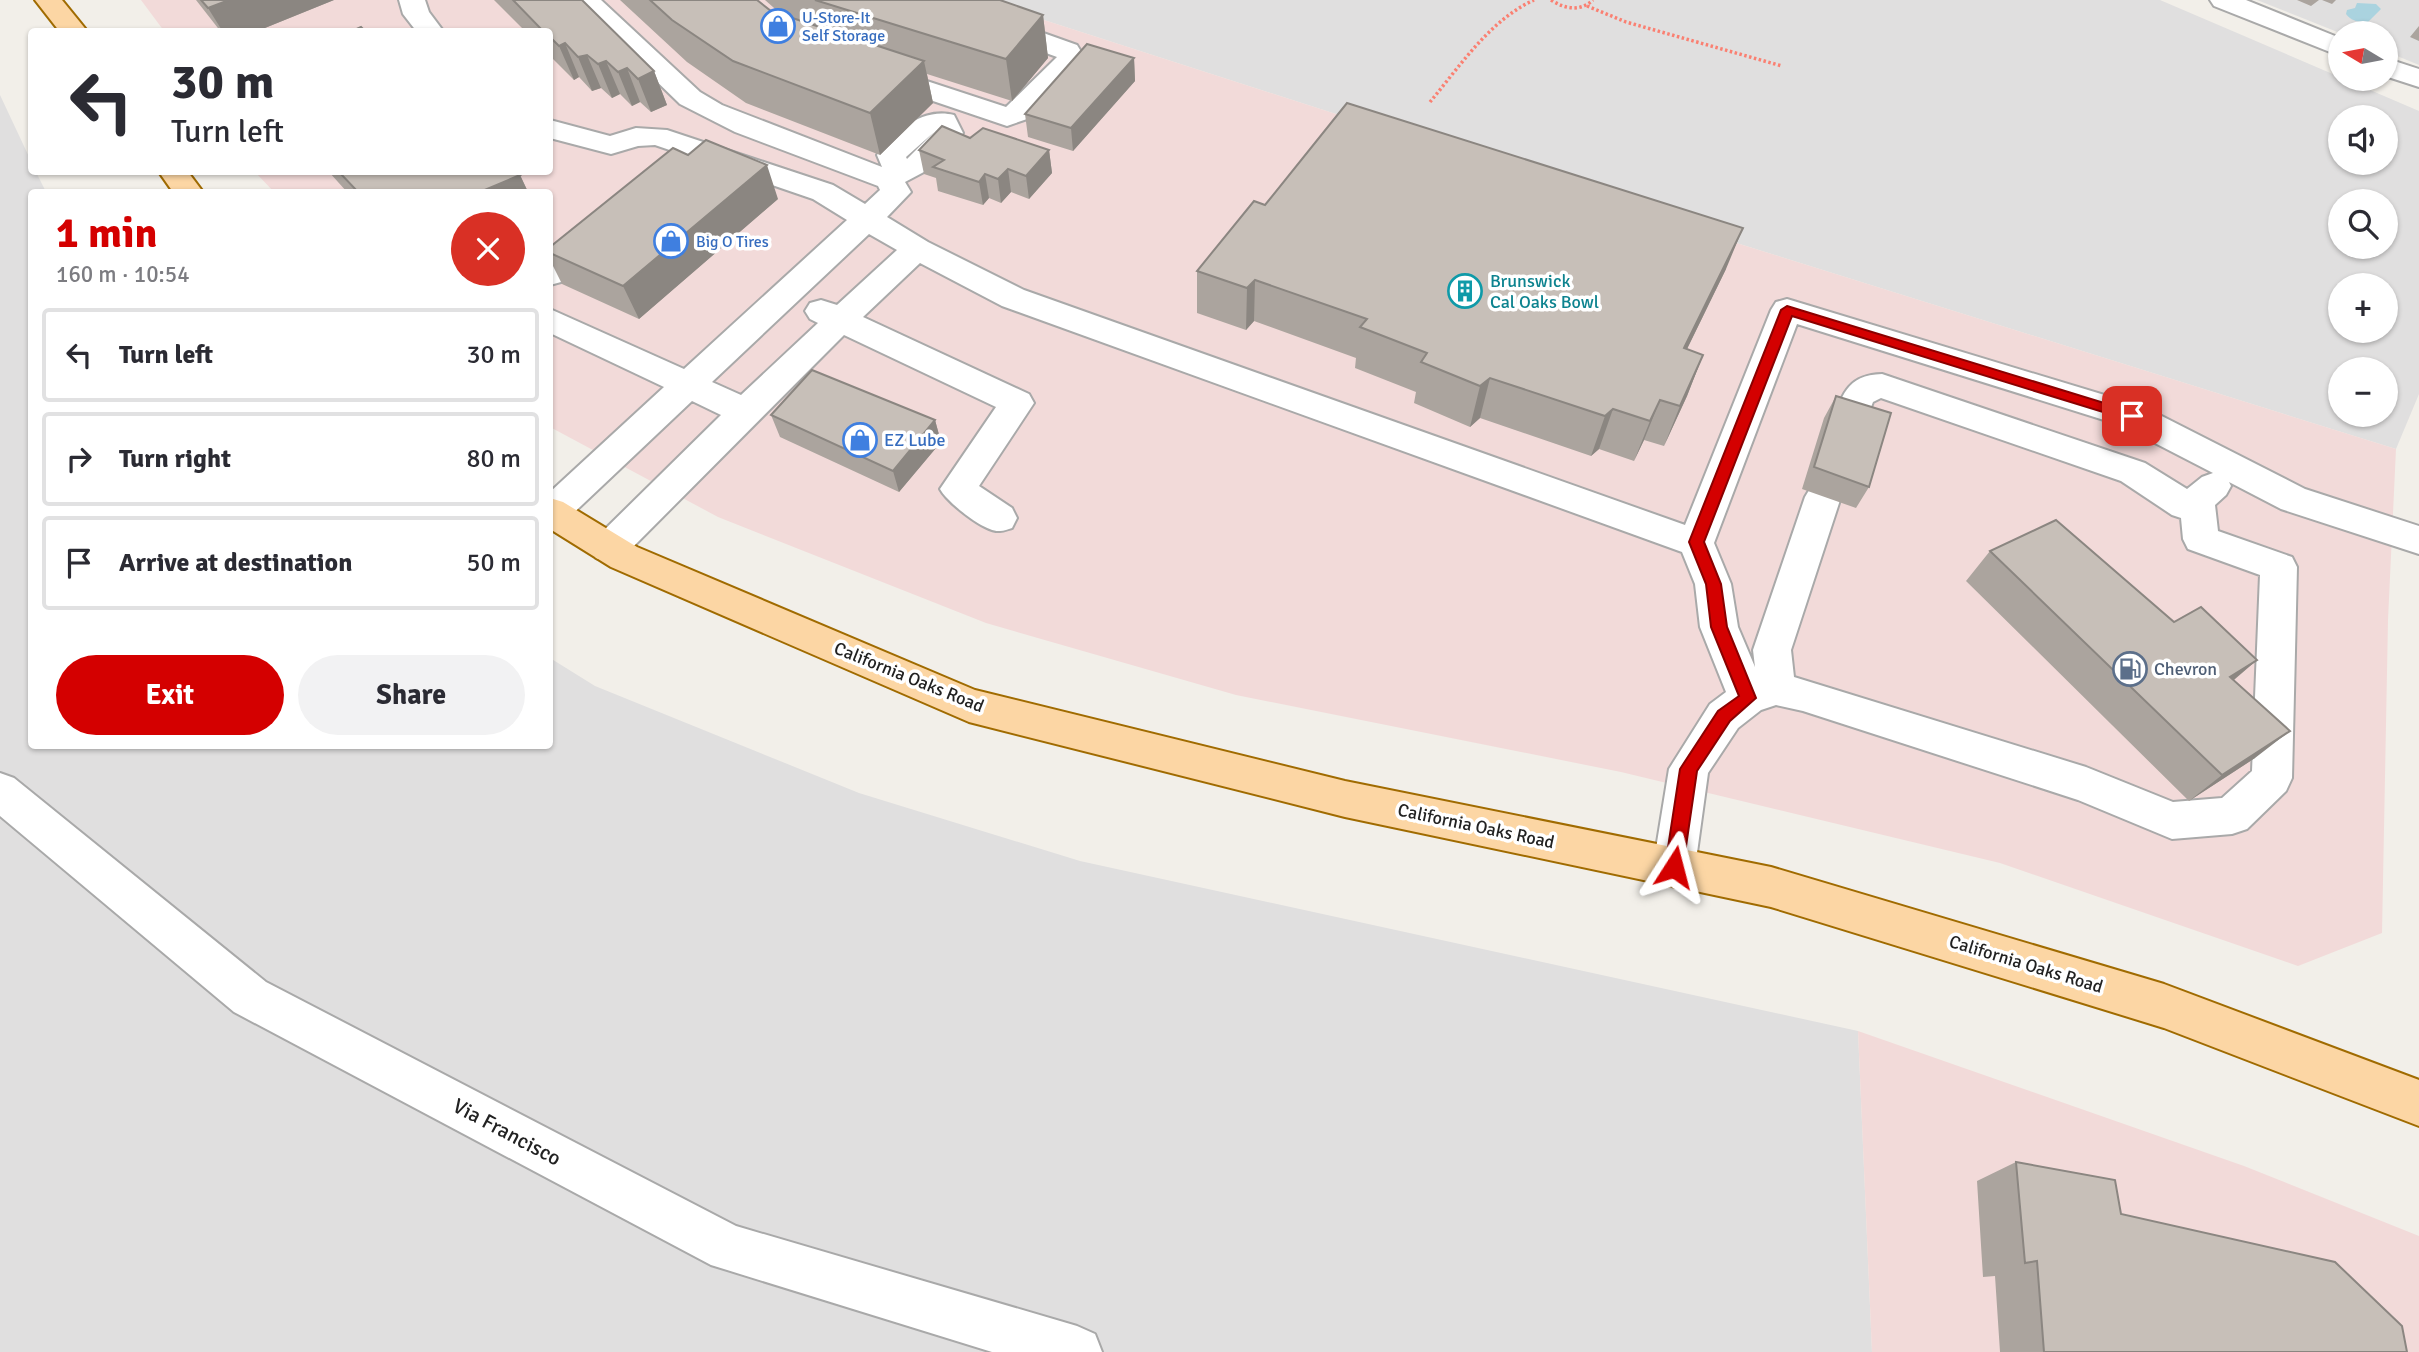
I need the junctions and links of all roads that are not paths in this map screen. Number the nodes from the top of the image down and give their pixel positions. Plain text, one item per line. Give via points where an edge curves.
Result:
1 (48, 0) edge
2 (412, 0) edge
3 (586, 0) edge
4 (926, 0) edge
5 (2223, 0) edge
6 (72, 28) edge
7 (428, 28) edge
8 (2328, 43) edge
9 (856, 66) edge
10 (2398, 71) edge
11 (2419, 79) edge
12 (953, 111) junction
13 (553, 130) edge
14 (893, 175) junction
15 (614, 220) edge
16 (868, 220) junction
17 (916, 250) junction
18 (553, 272) edge
19 (788, 294) junction
20 (841, 320) junction
21 (553, 321) edge
22 (690, 386) junction
23 (746, 412) junction
24 (1848, 426) edge
25 (2234, 470) junction
26 (1823, 496) edge
27 (2197, 500) junction
28 (553, 509) edge
29 (553, 514) edge
30 (999, 518) dead end
31 (2419, 540) edge
32 (1696, 542) junction
33 (609, 548) junction
34 (1762, 694) junction
35 (0, 791) edge
36 (1674, 867) junction
37 (2419, 1103) edge
38 (1077, 1352) edge

1 - 6 main road
2 - 7 street
3 - 14 street via 690,98 745,126
4 - 12 street via 1067,51 1071,58 1014,116
5 - 8 street
9 - 12 street
10 - 11 street
12 - 14 street via 949,133 936,147 918,166
13 - 16 street via 611,145 657,136 688,159 823,192
14 - 16 street via 895,192
15 - 18 street
16 - 17 street
16 - 19 street
17 - 20 street
17 - 32 street via 1026,303
19 - 20 street
19 - 22 street
20 - 23 street
20 - 30 street via 1017,403 958,489
21 - 22 street
22 - 23 street
22 - 28 street
23 - 33 street
24 - 27 street via 1861,392 1870,385 2133,472 2185,505
25 - 27 street
25 - 31 street via 2293,499
25 - 32 street via 2132,416 1787,310
26 - 34 street
27 - 34 street via 2201,539 2279,568 2272,778 2232,816 2172,821 2086,785 1803,695
29 - 33 main road, California Oaks Road
32 - 34 street via 1713,584 1719,627
33 - 36 main road, California Oaks Road via 969,705 1345,799
34 - 36 street via 1724,716 1689,769
35 - 38 street, Via Francisco via 250,997 728,1248
36 - 37 main road, California Oaks Road via 1771,887 2164,1006

